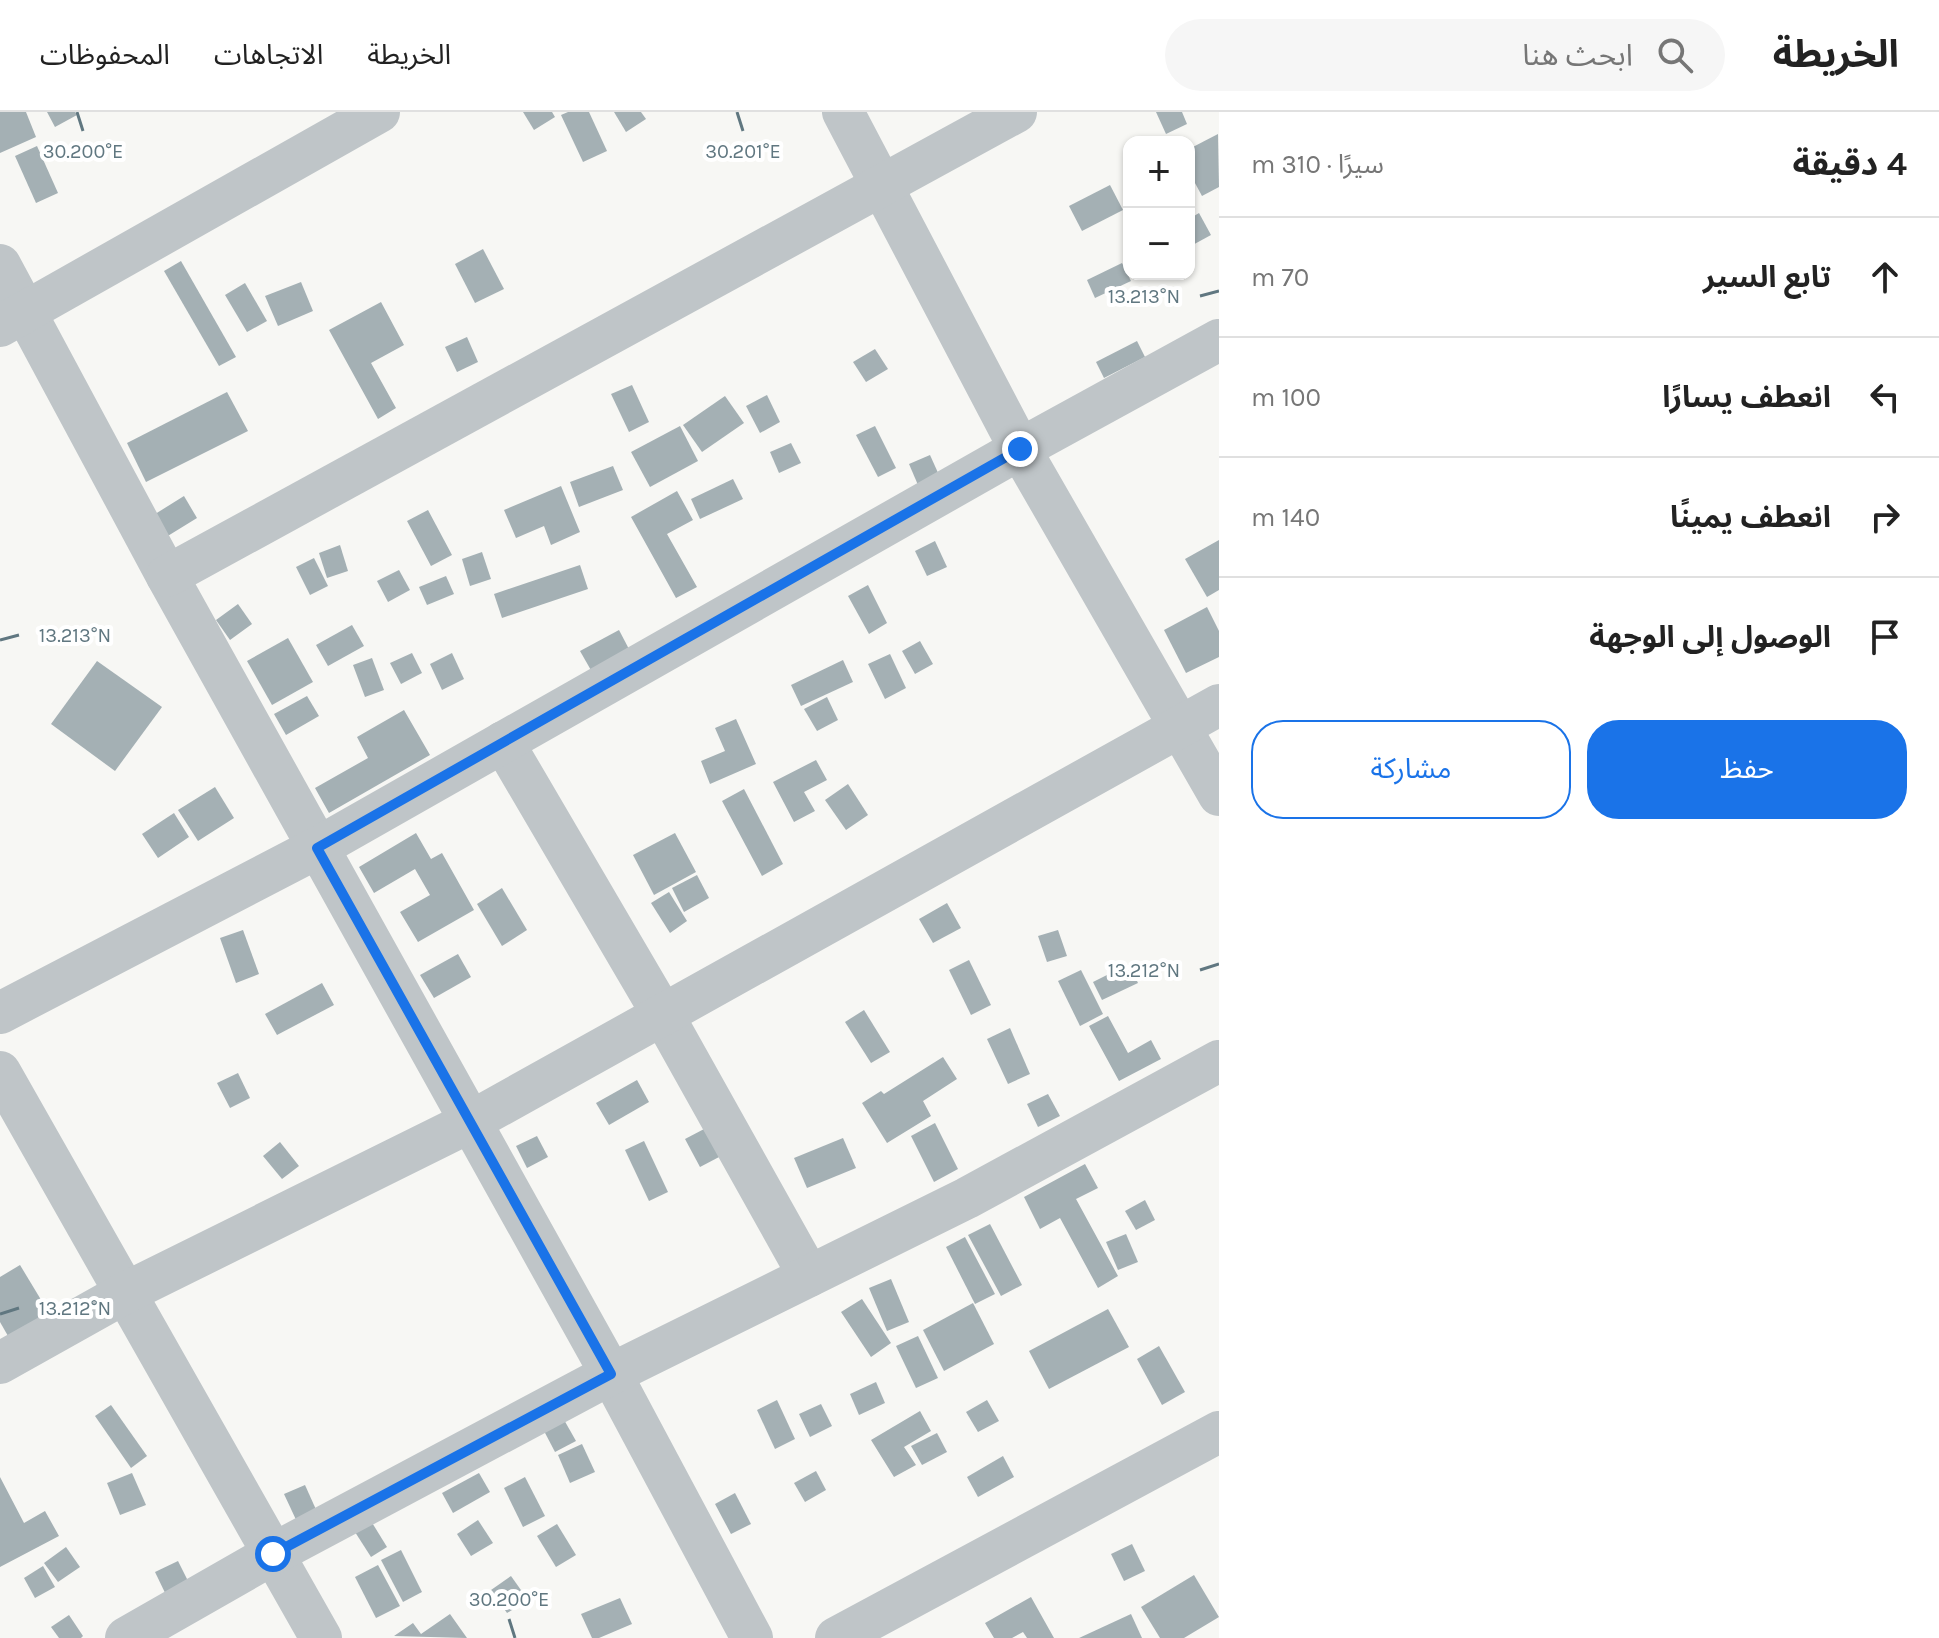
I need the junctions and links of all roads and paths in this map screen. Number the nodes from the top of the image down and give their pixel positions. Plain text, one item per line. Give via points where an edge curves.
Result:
1 (379, 112) edge
2 (843, 112) edge
3 (1016, 112) edge
4 (883, 186) junction
5 (0, 265) edge
6 (13, 319) edge
7 (1219, 340) edge
8 (1020, 449) junction
9 (167, 576) junction
10 (1219, 705) edge
11 (1180, 727) junction
12 (503, 742) junction
13 (1219, 795) edge
14 (317, 848) junction
15 (0, 1013) edge
16 (663, 1015) junction
17 (1219, 1061) edge
18 (0, 1072) edge
19 (470, 1122) junction
20 (809, 1276) junction
21 (125, 1293) junction
22 (0, 1363) edge
23 (611, 1374) junction
24 (1219, 1432) edge
25 (273, 1554) junction
26 (126, 1638) edge
27 (321, 1638) edge
28 (752, 1638) edge
29 (836, 1638) edge

1 - 6 street
2 - 4 street
3 - 4 street
4 - 8 street
4 - 9 street
5 - 6 street
6 - 9 street
7 - 8 street
8 - 11 street
8 - 12 street
9 - 14 street
10 - 11 street
11 - 13 street
11 - 16 street
12 - 14 street
12 - 16 street
14 - 15 street
14 - 19 street
16 - 19 street
16 - 20 street
17 - 20 street via 967,1198
18 - 21 street
19 - 21 street
19 - 23 street
20 - 23 street
21 - 22 street
21 - 25 street
23 - 25 street
23 - 28 street
24 - 29 street
25 - 26 street
25 - 27 street

